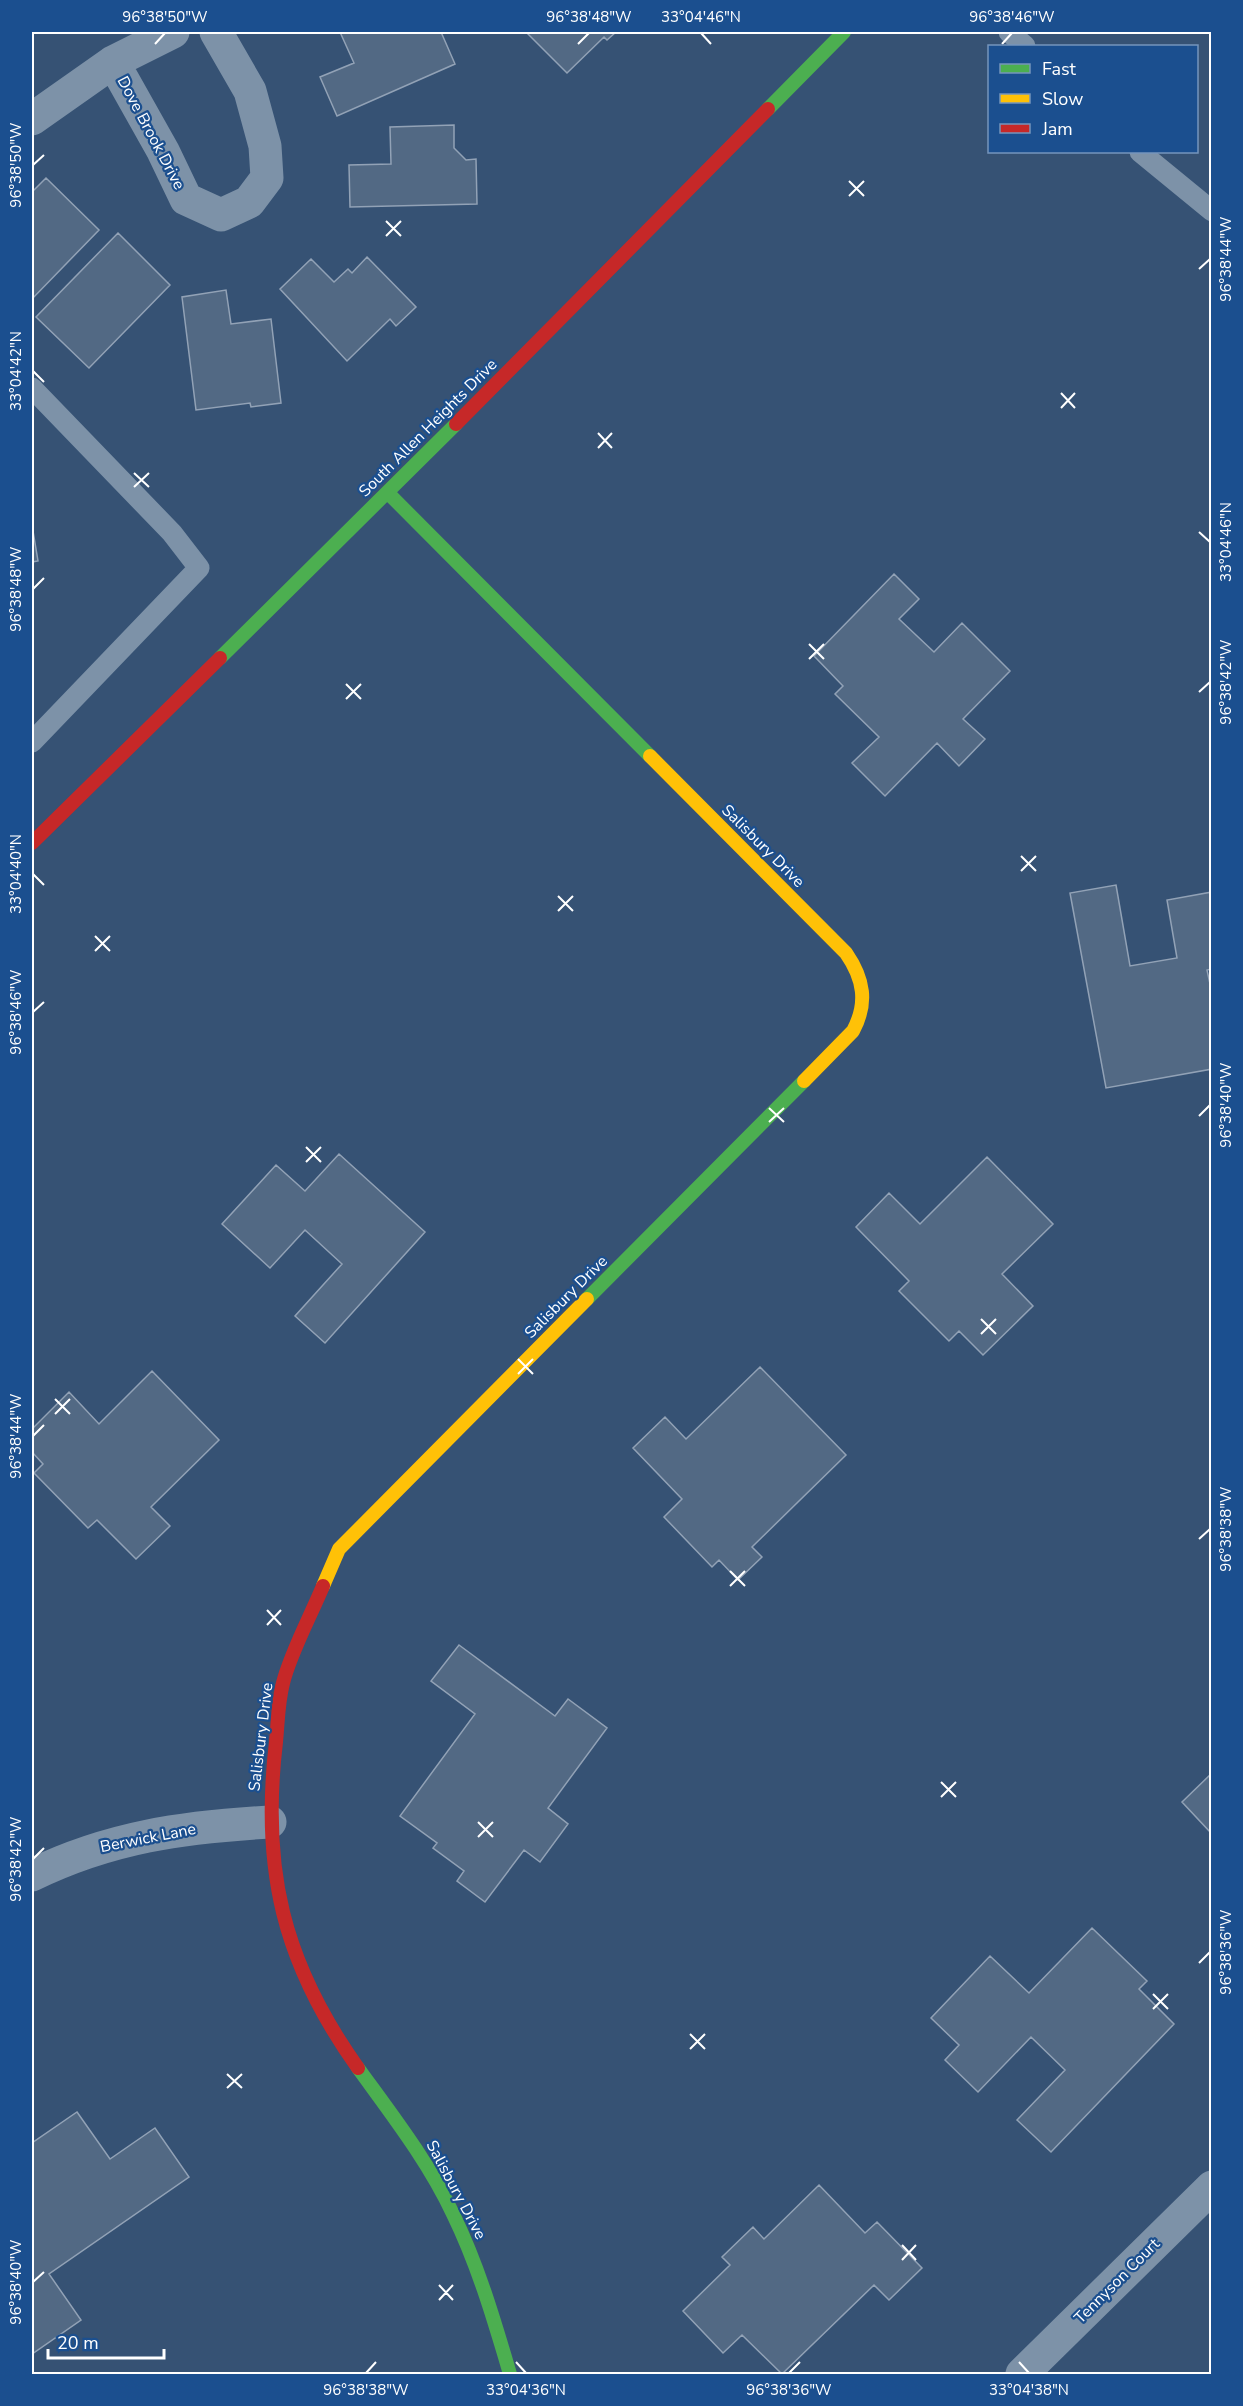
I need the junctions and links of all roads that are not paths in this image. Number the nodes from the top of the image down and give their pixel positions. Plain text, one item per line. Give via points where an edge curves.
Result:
1 (173, 32) edge
2 (216, 32) edge
3 (844, 32) edge
4 (1009, 32) edge
5 (1024, 45) edge
6 (112, 62) junction
7 (32, 119) edge
8 (1141, 153) edge
9 (1212, 211) edge
10 (32, 388) edge
11 (388, 493) junction
12 (32, 742) edge
13 (32, 843) edge
14 (270, 1822) junction
15 (32, 1875) edge
16 (1212, 2187) edge
17 (510, 2374) edge
18 (1022, 2374) edge

1 - 6 street, Dove Brook Drive
2 - 6 street, Dove Brook Drive via 250,91 265,146 267,178 249,202 221,215 186,199
3 - 11 street, South Allen Heights Drive
4 - 5 lane
6 - 7 street, Dove Brook Drive
8 - 9 lane
10 - 12 lane via 172,533 199,568
11 - 13 street, South Allen Heights Drive
11 - 14 street, Salisbury Drive via 846,953 859,969 864,1003 861,1018 842,1043 339,1550 283,1682
14 - 15 street, Berwick Lane via 136,1837 93,1849
14 - 17 street, Salisbury Drive via 273,1870 301,1969 340,2042 439,2186 473,2258
16 - 18 street, Tennyson Court

